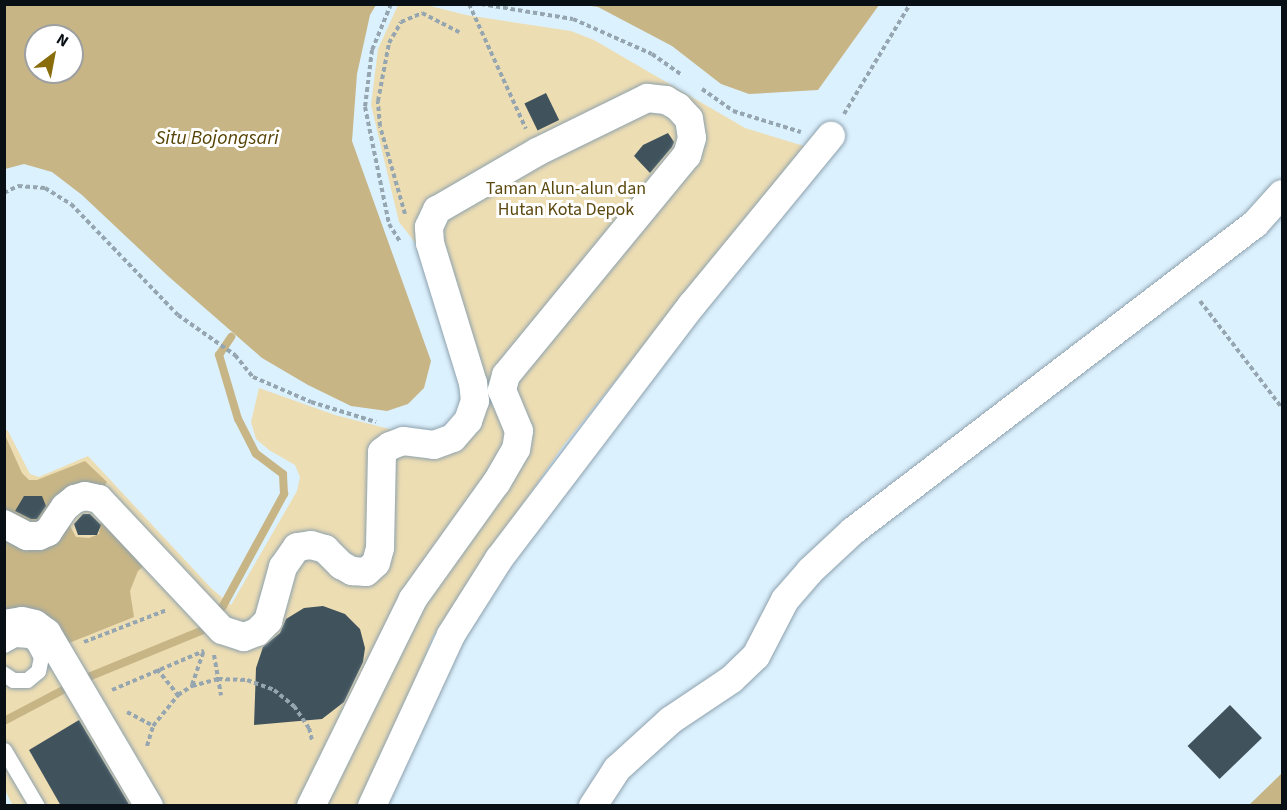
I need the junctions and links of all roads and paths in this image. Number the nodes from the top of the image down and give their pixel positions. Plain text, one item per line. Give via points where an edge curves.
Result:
1 (391, 4) edge
2 (469, 4) edge
3 (482, 4) edge
4 (910, 4) edge
5 (459, 32) dead end
6 (688, 80) dead end
7 (697, 86) dead end
8 (831, 136) junction
9 (537, 152) junction
10 (4, 193) edge
11 (1282, 194) edge
12 (429, 227) junction
13 (405, 249) dead end
14 (1183, 279) junction
15 (1282, 408) edge
16 (385, 424) dead end
17 (4, 524) edge
18 (193, 598) junction
19 (4, 624) edge
20 (4, 645) edge
21 (204, 651) junction
22 (64, 660) junction
23 (157, 669) junction
24 (4, 674) edge
25 (218, 679) junction
26 (192, 686) junction
27 (178, 695) junction
28 (221, 695) dead end
29 (87, 700) junction
30 (315, 747) dead end
31 (4, 750) edge
32 (144, 796) edge
33 (37, 806) edge
34 (311, 806) edge
35 (372, 806) edge
36 (593, 806) edge

1 - 13 path via 372,50 365,107 389,224
2 - 9 path
3 - 6 path via 573,19 652,54
4 - 8 path
5 - 12 path via 422,13 401,22 389,43 378,101 380,126 403,213
7 - 8 path via 733,111 802,132
8 - 35 street via 692,305 499,559 451,635
9 - 12 street via 437,210
9 - 34 street via 647,98 666,100 678,107 689,119 692,138 687,155 506,375 502,390 519,431 516,449 413,599
10 - 16 path via 18,186 45,188 70,204 178,315 235,356 253,377 311,402
11 - 14 street via 1255,224
12 - 18 street via 430,243 473,383 475,401 468,421 453,438 434,445 403,441 382,452 380,548 375,563 366,572 341,565 326,549 297,547 283,567 268,621 257,632 244,637 222,630
14 - 15 path
14 - 36 street via 853,531 785,600 756,656 732,679 671,720 617,769
17 - 18 street via 27,536 39,536 75,499 99,499
18 - 22 path
19 - 22 street via 35,624 47,633
20 - 24 lane via 15,639 29,640 41,657 38,671 27,680 13,680
21 - 23 path
21 - 25 path via 212,648
21 - 26 path
22 - 29 street
23 - 27 path
23 - 29 path
25 - 26 path
25 - 28 path
25 - 30 path via 247,680 274,690 294,706 309,728
26 - 27 path
27 - 32 path via 153,726
29 - 32 street
31 - 33 lane

